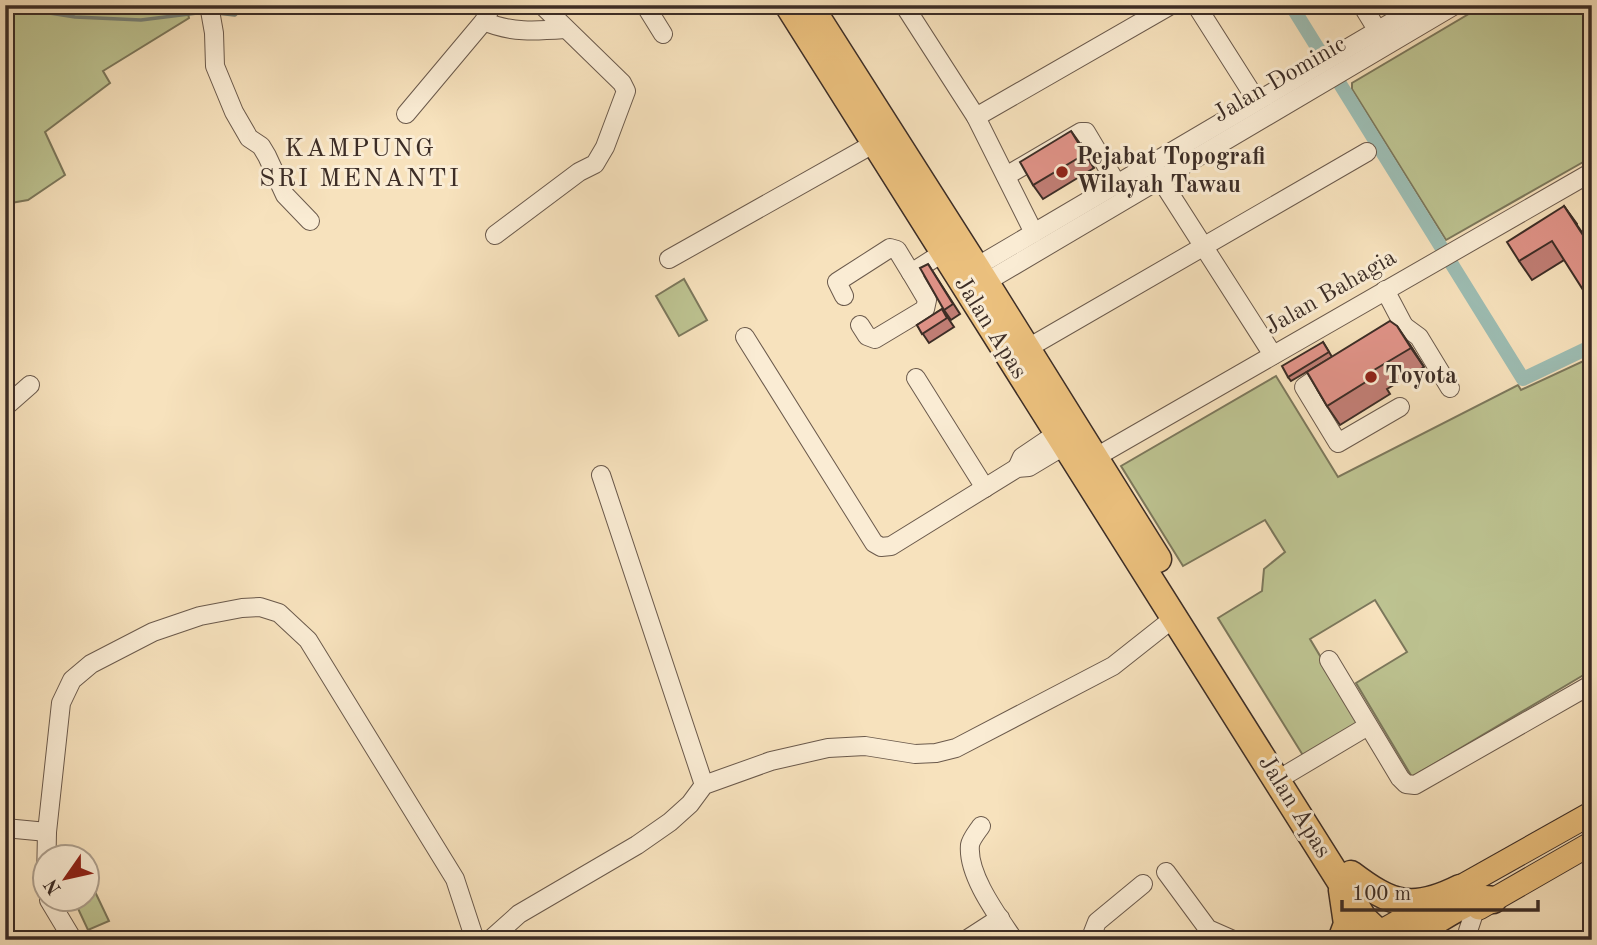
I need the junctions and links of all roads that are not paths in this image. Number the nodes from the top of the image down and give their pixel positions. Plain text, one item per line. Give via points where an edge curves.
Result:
1 (209, 5) edge
2 (542, 5) edge
3 (645, 5) edge
4 (788, 5) edge
5 (810, 5) edge
6 (904, 5) edge
7 (1171, 5) edge
8 (1196, 5) edge
9 (1362, 5) edge
10 (1421, 5) edge
11 (1455, 5) edge
12 (488, 13) edge
13 (565, 29) junction
14 (663, 34) dead end
15 (1382, 38) junction
16 (1319, 75) junction
17 (1257, 102) junction
18 (406, 114) dead end
19 (976, 117) junction
20 (874, 143) junction
21 (1367, 152) dead end
22 (1156, 171) junction
23 (1006, 176) junction
24 (1589, 179) edge
25 (1117, 184) junction
26 (310, 221) dead end
27 (1034, 233) junction
28 (495, 235) dead end
29 (1204, 246) junction
30 (944, 252) junction
31 (669, 259) dead end
32 (911, 273) junction
33 (978, 283) junction
34 (1385, 290) junction
35 (844, 296) dead end
36 (860, 325) dead end
37 (1404, 326) junction
38 (745, 337) dead end
39 (1028, 348) junction
40 (1273, 355) junction
41 (916, 378) dead end
42 (30, 385) dead end
43 (1450, 388) dead end
44 (5, 407) edge
45 (1400, 407) dead end
46 (1060, 440) junction
47 (1096, 457) junction
48 (601, 475) dead end
49 (985, 488) junction
50 (1175, 618) junction
51 (1329, 660) dead end
52 (1592, 684) edge
53 (1368, 726) junction
54 (1289, 773) junction
55 (704, 785) junction
56 (1592, 813) edge
57 (981, 827) dead end
58 (5, 828) edge
59 (47, 832) junction
60 (1592, 843) edge
61 (47, 844) edge
62 (1166, 872) dead end
63 (1346, 878) junction
64 (1143, 884) dead end
65 (1460, 888) junction
66 (1484, 905) junction
67 (57, 914) edge
68 (1000, 918) junction
69 (1375, 937) edge
70 (1432, 939) edge
71 (73, 940) edge
72 (475, 940) edge
73 (490, 940) edge
74 (966, 940) edge
75 (1014, 940) edge
76 (1090, 940) edge
77 (1233, 940) edge
78 (1341, 940) edge
79 (1469, 940) edge

1 - 26 street via 215,66 234,112 248,138 261,146 285,195
2 - 13 street
3 - 14 street
4 - 20 highway, Jalan Apas
5 - 33 highway, Jalan Apas
6 - 19 street
7 - 19 street
8 - 17 street
9 - 15 street
10 - 15 street, Jalan Dominic
11 - 15 street, Jalan Dominic
12 - 13 street via 495,26 523,31
12 - 18 street
13 - 28 street via 626,91 595,164
15 - 16 street, Jalan Dominic
16 - 17 street, Jalan Dominic
16 - 22 street, Jalan Dominic
17 - 22 street, Jalan Dominic
19 - 23 street
20 - 30 highway, Jalan Apas
20 - 31 street
21 - 29 street
22 - 25 street, Jalan Dominic
22 - 29 street
22 - 33 street, Jalan Dominic
23 - 25 street via 1081,132 1089,136
23 - 27 street
24 - 34 street, Jalan Bahagia
25 - 27 street, Jalan Dominic
27 - 33 street, Jalan Dominic
29 - 39 street
29 - 40 street
30 - 32 street
30 - 33 highway, Jalan Apas
32 - 35 street via 897,250 890,248 837,282
32 - 36 street via 927,300 925,309 874,339
33 - 39 highway, Jalan Apas
33 - 46 highway, Jalan Apas
34 - 37 street
34 - 40 street, Jalan Bahagia
37 - 43 street via 1419,337
37 - 45 street via 1304,387 1338,443
38 - 49 street via 874,543 891,546
39 - 47 highway, Jalan Apas
40 - 47 street, Jalan Bahagia
41 - 49 street
42 - 44 street
46 - 49 street via 1029,467 1017,468
46 - 50 highway, Jalan Apas
47 - 54 highway, Jalan Apas
48 - 55 street
50 - 55 street via 1113,666 957,748 915,754 865,746 828,748 771,761
50 - 63 highway, Jalan Apas
51 - 53 street
52 - 53 street via 1415,785 1400,778
53 - 54 street
54 - 63 highway, Jalan Apas
55 - 73 street via 670,822 519,914
56 - 65 main road
57 - 68 street via 970,842 970,859
58 - 59 street
59 - 61 street
59 - 72 street via 61,703 72,680 91,664 153,632 200,616 260,607 279,613 308,640 455,879
60 - 66 main road
62 - 77 street via 1208,929
63 - 65 highway via 1399,901 1437,900
63 - 69 highway, Jalan Apas
63 - 78 highway via 1347,924
64 - 76 street via 1097,922
65 - 69 main road
66 - 69 highway via 1485,897 1418,930
66 - 70 main road
66 - 79 street via 1468,931
67 - 71 street
68 - 74 street
68 - 75 street

